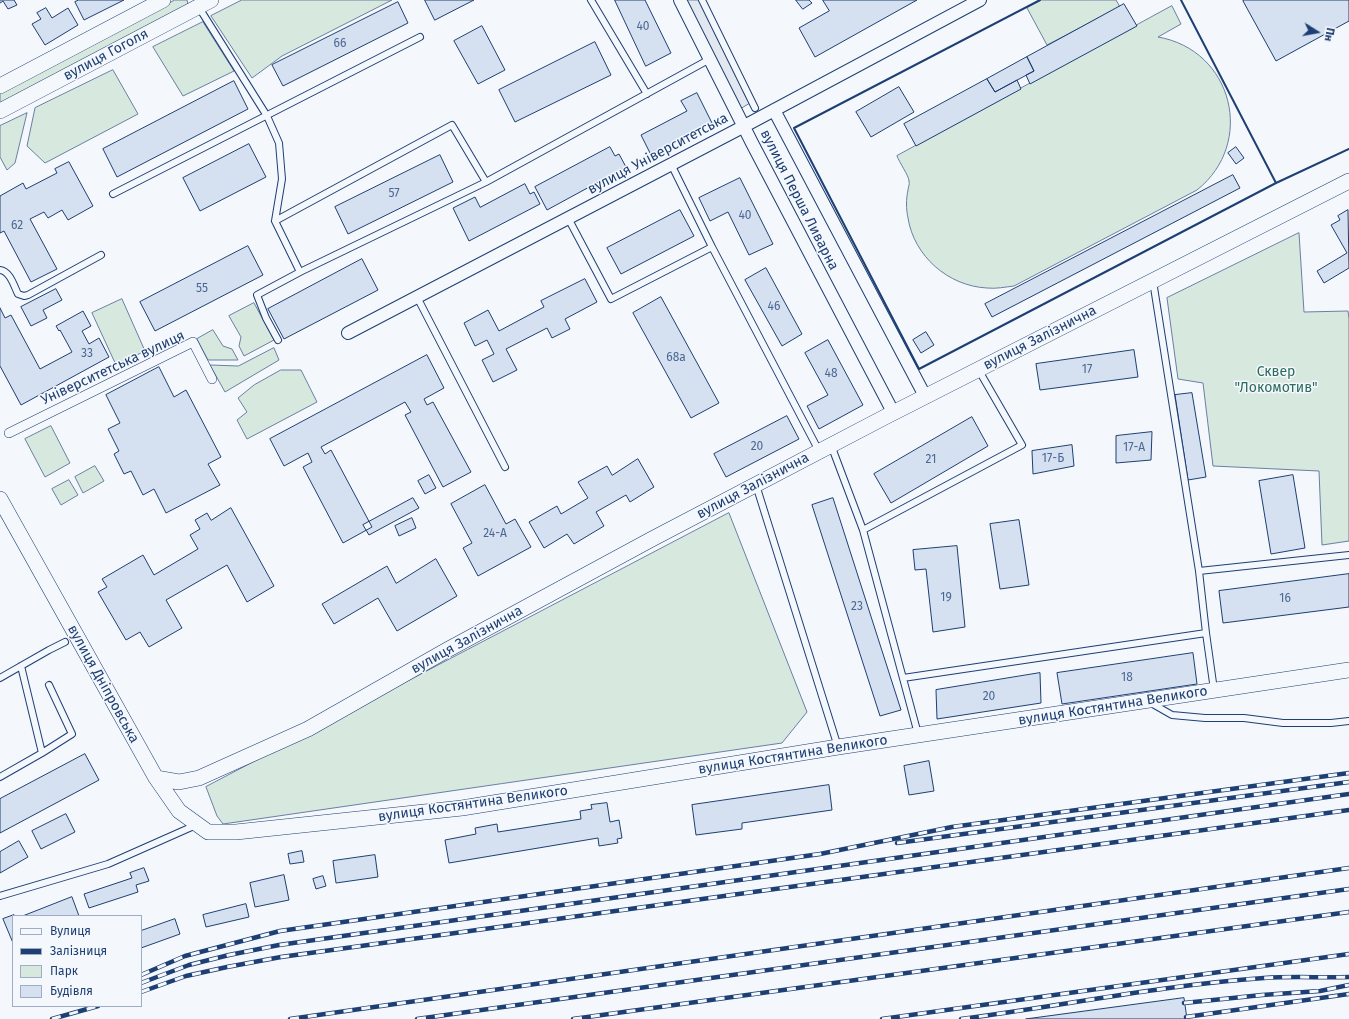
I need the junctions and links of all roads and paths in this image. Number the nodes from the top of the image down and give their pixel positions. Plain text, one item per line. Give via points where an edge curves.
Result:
1 (164, 0) edge
2 (591, 0) edge
3 (680, 0) edge
4 (702, 0) edge
5 (980, 0) edge
6 (201, 2) edge
7 (420, 37) dead end
8 (710, 59) junction
9 (0, 86) edge
10 (646, 94) junction
11 (755, 108) dead end
12 (774, 110) junction
13 (0, 111) edge
14 (267, 116) junction
15 (744, 126) junction
16 (671, 164) junction
17 (1349, 181) edge
18 (486, 182) junction
19 (113, 194) dead end
20 (568, 218) junction
21 (275, 221) junction
22 (712, 247) junction
23 (100, 255) dead end
24 (0, 270) edge
25 (300, 272) junction
26 (1153, 281) junction
27 (417, 297) junction
28 (348, 332) dead end
29 (278, 340) dead end
30 (978, 369) junction
31 (212, 379) dead end
32 (925, 396) junction
33 (893, 412) junction
34 (9, 433) dead end
35 (825, 448) junction
36 (504, 467) dead end
37 (756, 484) junction
38 (0, 499) edge
39 (863, 530) junction
40 (1349, 555) edge
41 (1199, 571) junction
42 (1206, 633) junction
43 (65, 642) dead end
44 (21, 666) junction
45 (1349, 670) edge
46 (0, 678) edge
47 (903, 678) junction
48 (50, 685) dead end
49 (1214, 690) junction
50 (1146, 701) junction
51 (1349, 721) edge
52 (919, 736) junction
53 (838, 747) junction
54 (42, 753) junction
55 (0, 777) edge
56 (156, 778) junction
57 (197, 824) junction
58 (236, 832) joint
59 (0, 896) edge

1 - 9 street, вулиця Гоголя
2 - 10 lane
3 - 8 street, вулиця Перша Ливарна
4 - 11 lane
5 - 12 street, вулиця Університетська
6 - 13 street, вулиця Гоголя
6 - 14 lane
7 - 14 lane
8 - 10 lane
8 - 15 street, вулиця Перша Ливарна
10 - 18 lane
12 - 15 street, вулиця Університетська
12 - 32 street, вулиця Перша Ливарна
14 - 19 lane
14 - 21 lane via 279,143 282,179
15 - 16 street, вулиця Університетська
15 - 33 street, вулиця Перша Ливарна
16 - 20 street, вулиця Університетська
16 - 22 lane
17 - 26 street, вулиця Залізнична
18 - 21 lane via 452,125
18 - 25 lane
20 - 22 lane via 611,300
20 - 27 street, вулиця Університетська
21 - 25 lane
22 - 35 lane
23 - 24 lane via 24,296 18,294 7,272
25 - 29 lane via 257,295
26 - 30 street, вулиця Залізнична
26 - 41 lane
27 - 28 street, вулиця Університетська
27 - 36 lane
30 - 32 street, вулиця Залізнична
30 - 39 lane via 1022,445
31 - 34 street, Університетська вулиця via 194,342
32 - 33 street, вулиця Залізнична
33 - 35 street, вулиця Залізнична
35 - 37 street, вулиця Залізнична
35 - 39 lane
37 - 53 lane
37 - 56 street, вулиця Залізнична via 447,650 308,729 199,778 180,782
38 - 56 street, вулиця Дніпровська
39 - 47 lane
40 - 41 lane
41 - 42 lane
42 - 47 lane
42 - 49 lane
43 - 44 lane
44 - 46 lane
44 - 54 lane
45 - 49 street, вулиця Костянтина Великого
47 - 52 lane
48 - 54 lane via 72,734
49 - 50 street, вулиця Костянтина Великого
50 - 51 lane via 1172,715 1244,718 1283,723
50 - 52 street, вулиця Костянтина Великого
52 - 53 street, вулиця Костянтина Великого
53 - 58 street, вулиця Костянтина Великого via 462,808
54 - 55 lane
56 - 57 street, вулиця Дніпровська via 179,811
57 - 58 street, вулиця Дніпровська via 208,832
57 - 59 lane via 108,864

